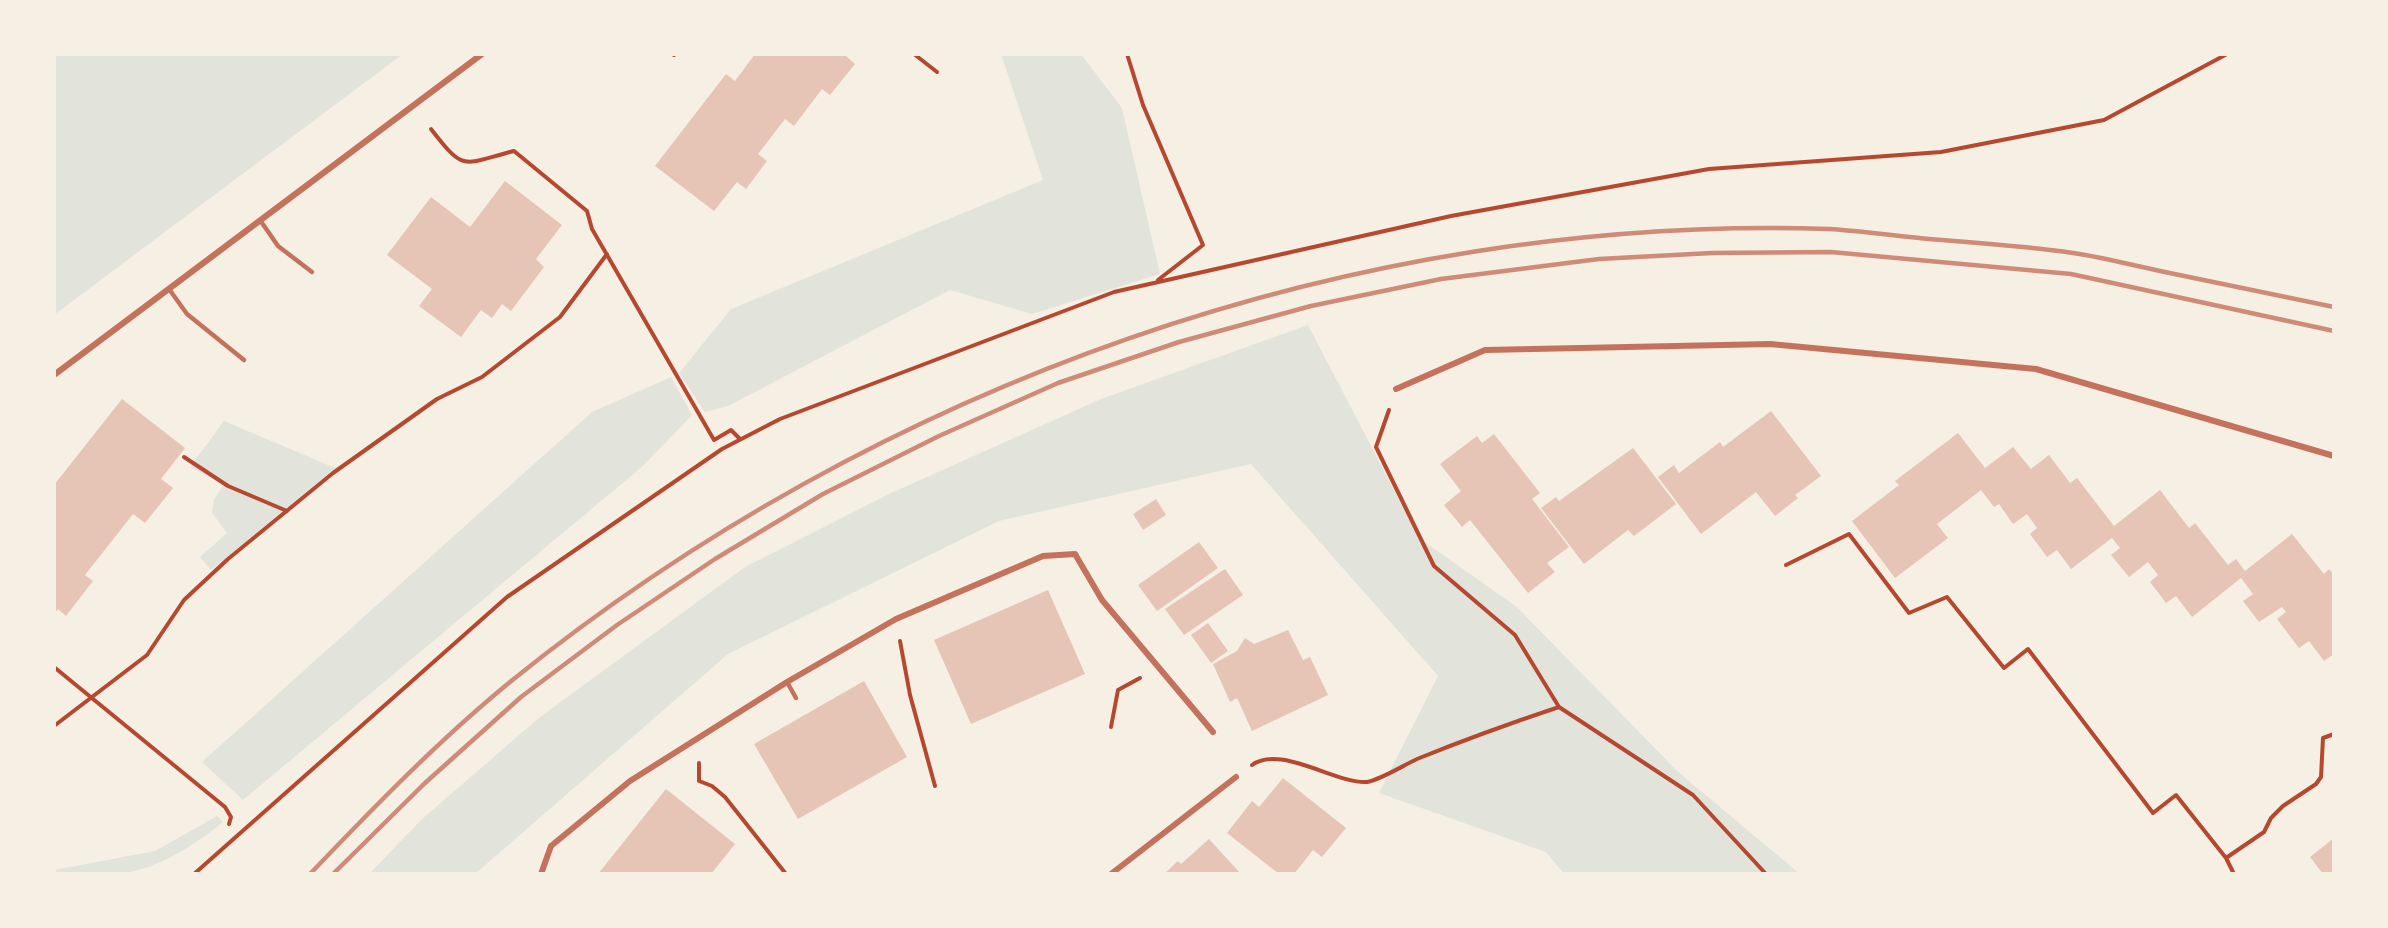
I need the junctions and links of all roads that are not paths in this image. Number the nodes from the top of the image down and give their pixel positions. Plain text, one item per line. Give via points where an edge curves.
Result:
1 (482, 54) edge
2 (260, 220) junction
3 (312, 272) dead end
4 (169, 289) junction
5 (244, 360) dead end
6 (54, 375) edge
7 (1396, 389) road end
8 (2334, 456) edge
9 (787, 682) junction
10 (796, 698) dead end
11 (1213, 732) dead end
12 (1236, 777) road end
13 (542, 874) edge
14 (1111, 874) edge

1 - 2 street
2 - 3 lane via 278,246
2 - 4 street
4 - 5 lane via 187,314
4 - 6 street
7 - 8 street via 1485,350 1770,344 2036,369
9 - 10 lane
9 - 11 street via 896,619 1043,556 1075,554 1102,600
9 - 13 street via 630,781 551,846
12 - 14 street

